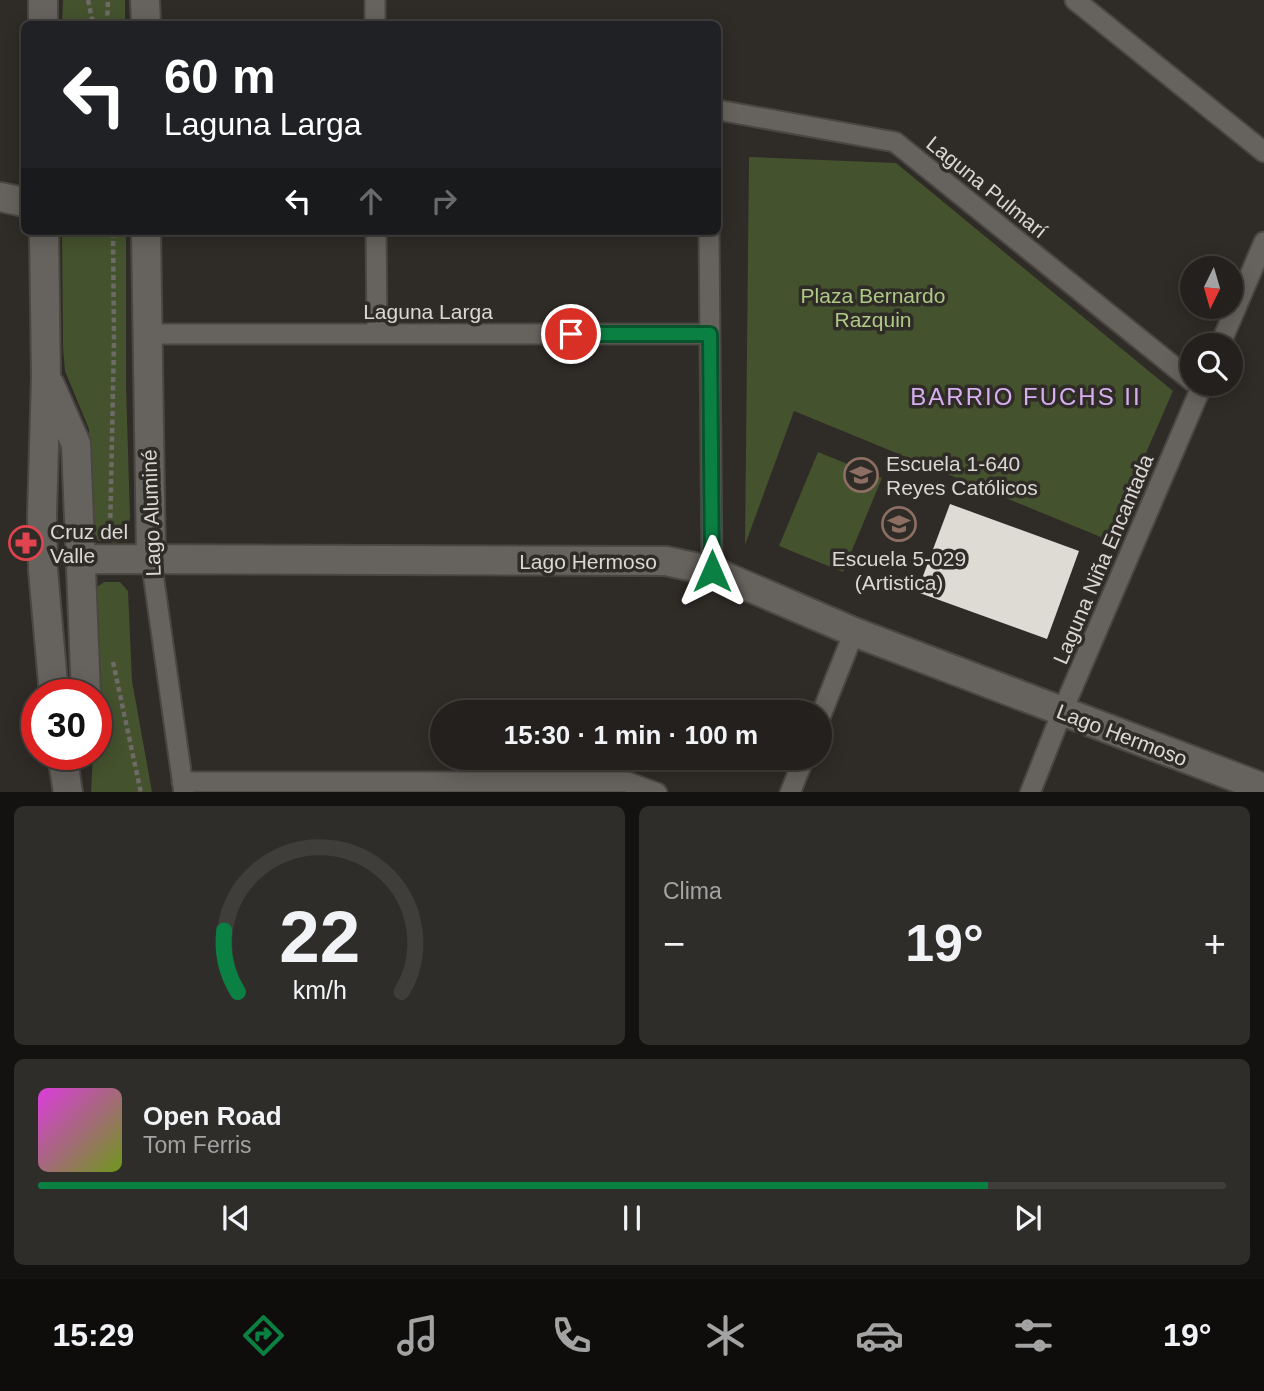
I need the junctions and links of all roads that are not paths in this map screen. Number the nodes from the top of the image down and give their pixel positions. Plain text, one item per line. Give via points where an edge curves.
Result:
1 (43, 0) edge
2 (145, 0) edge
3 (375, 0) edge
4 (1075, 0) edge
5 (43, 21) edge
6 (145, 21) edge
7 (375, 21) edge
8 (721, 111) edge
9 (1264, 152) edge
10 (0, 197) edge
11 (21, 201) edge
12 (44, 235) edge
13 (146, 235) edge
14 (376, 235) edge
15 (709, 235) edge
16 (1264, 242) edge
17 (1225, 333) edge
18 (146, 334) junction
19 (377, 334) junction
20 (710, 334) junction
21 (1180, 370) edge
22 (46, 378) junction
23 (1192, 396) edge
24 (80, 559) junction
25 (150, 559) junction
26 (712, 571) junction
27 (854, 632) junction
28 (52, 679) edge
29 (85, 679) edge
30 (827, 700) edge
31 (1062, 712) junction
32 (64, 770) edge
33 (72, 770) edge
34 (799, 770) edge
35 (183, 787) edge
36 (1264, 788) edge
37 (67, 789) edge
38 (653, 792) edge
39 (790, 792) edge
40 (1030, 792) edge

1 - 5 street
2 - 6 street
3 - 7 street
4 - 9 street
8 - 21 street, Laguna Pulmarí via 895,142
10 - 11 street
12 - 22 street
13 - 18 street, Lago Aluminé
14 - 19 street
15 - 20 street
16 - 17 street
18 - 19 street, Laguna Larga
18 - 25 street, Lago Aluminé
19 - 20 street, Laguna Larga
20 - 26 street
22 - 24 street via 76,444
22 - 28 street via 42,542
23 - 31 street, Laguna Niña Encantada
24 - 25 street, Lago Hermoso
24 - 29 street
25 - 26 street, Lago Hermoso via 666,561
25 - 35 street, Lago Aluminé
26 - 27 street, Lago Hermoso
27 - 30 street
27 - 31 street, Lago Hermoso
31 - 36 street, Lago Hermoso
31 - 40 street, Laguna Niña Encantada
32 - 37 street
33 - 37 street
34 - 39 street
35 - 38 street via 626,782

